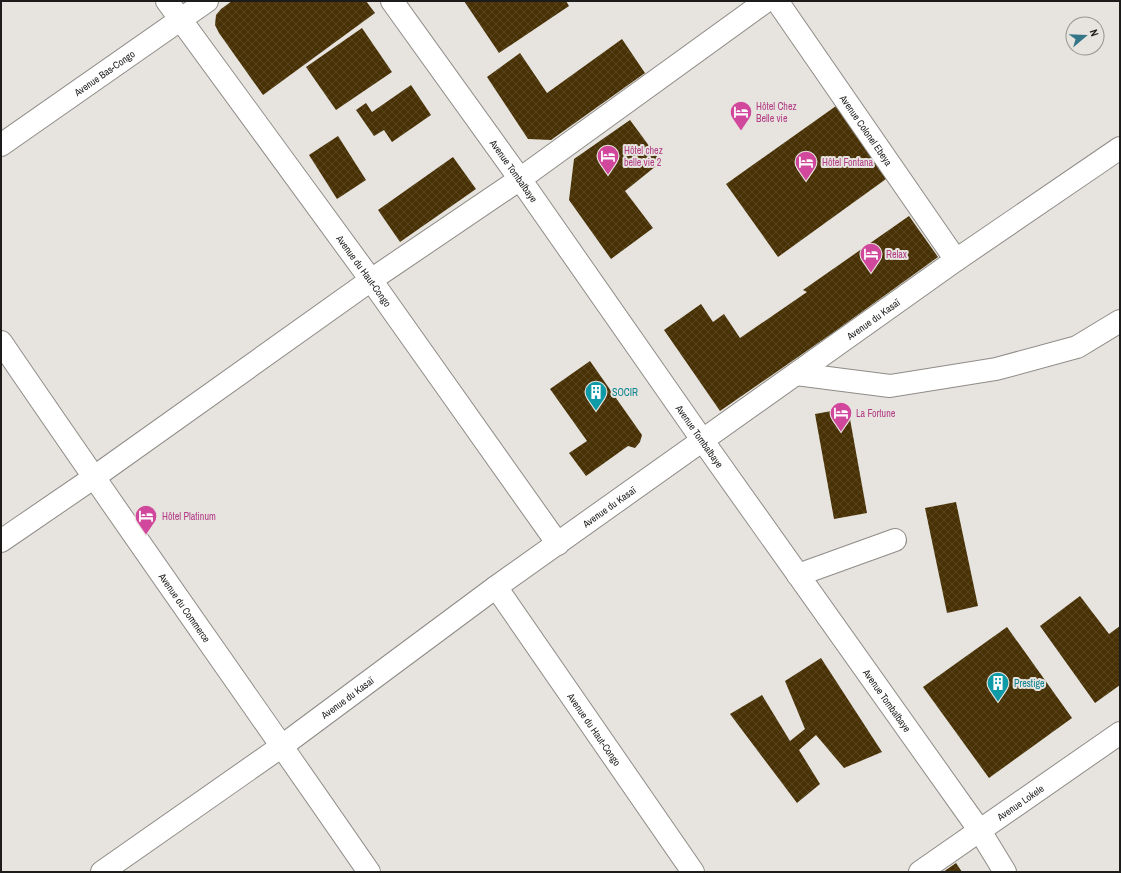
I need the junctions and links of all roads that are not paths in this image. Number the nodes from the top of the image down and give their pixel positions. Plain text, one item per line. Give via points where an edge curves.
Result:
1 (167, 1) edge
2 (207, 1) edge
3 (392, 1) edge
4 (766, 1) edge
5 (777, 1) edge
6 (181, 19) junction
7 (1, 145) edge
8 (1120, 148) edge
9 (520, 179) junction
10 (956, 260) junction
11 (371, 280) junction
12 (1120, 321) edge
13 (1, 342) edge
14 (796, 374) junction
15 (703, 441) junction
16 (93, 478) junction
17 (895, 540) dead end
18 (1, 542) edge
19 (558, 544) junction
20 (798, 575) junction
21 (496, 587) junction
22 (1120, 733) edge
23 (282, 746) junction
24 (980, 831) junction
25 (102, 872) edge
26 (369, 872) edge
27 (693, 872) edge
28 (920, 872) edge
29 (1005, 872) edge

1 - 6 street, Avenue du Haut-Congo
2 - 6 street, Avenue Bas-Congo
3 - 9 street, Avenue Tombalbaye
4 - 9 street
5 - 10 street, Avenue Colonel Ebeya
6 - 7 street, Avenue Bas-Congo
6 - 11 street, Avenue du Haut-Congo
8 - 10 street, Avenue du Kasaï
9 - 11 street
9 - 15 street, Avenue Tombalbaye
10 - 14 street, Avenue du Kasaï
11 - 16 street
11 - 19 street, Avenue du Haut-Congo
12 - 14 street via 1077,347 996,369 890,386
13 - 16 street, Avenue du Commerce
14 - 15 street, Avenue du Kasaï
15 - 19 street, Avenue du Kasaï
15 - 20 street, Avenue Tombalbaye
16 - 18 street
16 - 23 street, Avenue du Commerce
17 - 20 street
19 - 21 street, Avenue du Kasaï
20 - 24 street, Avenue Tombalbaye
21 - 23 street, Avenue du Kasaï
21 - 27 street, Avenue du Haut-Congo
22 - 24 street, Avenue Lokele
23 - 25 street, Avenue du Kasaï
23 - 26 street, Avenue du Commerce
24 - 28 street, Avenue Lokele
24 - 29 street, Avenue Tombalbaye

